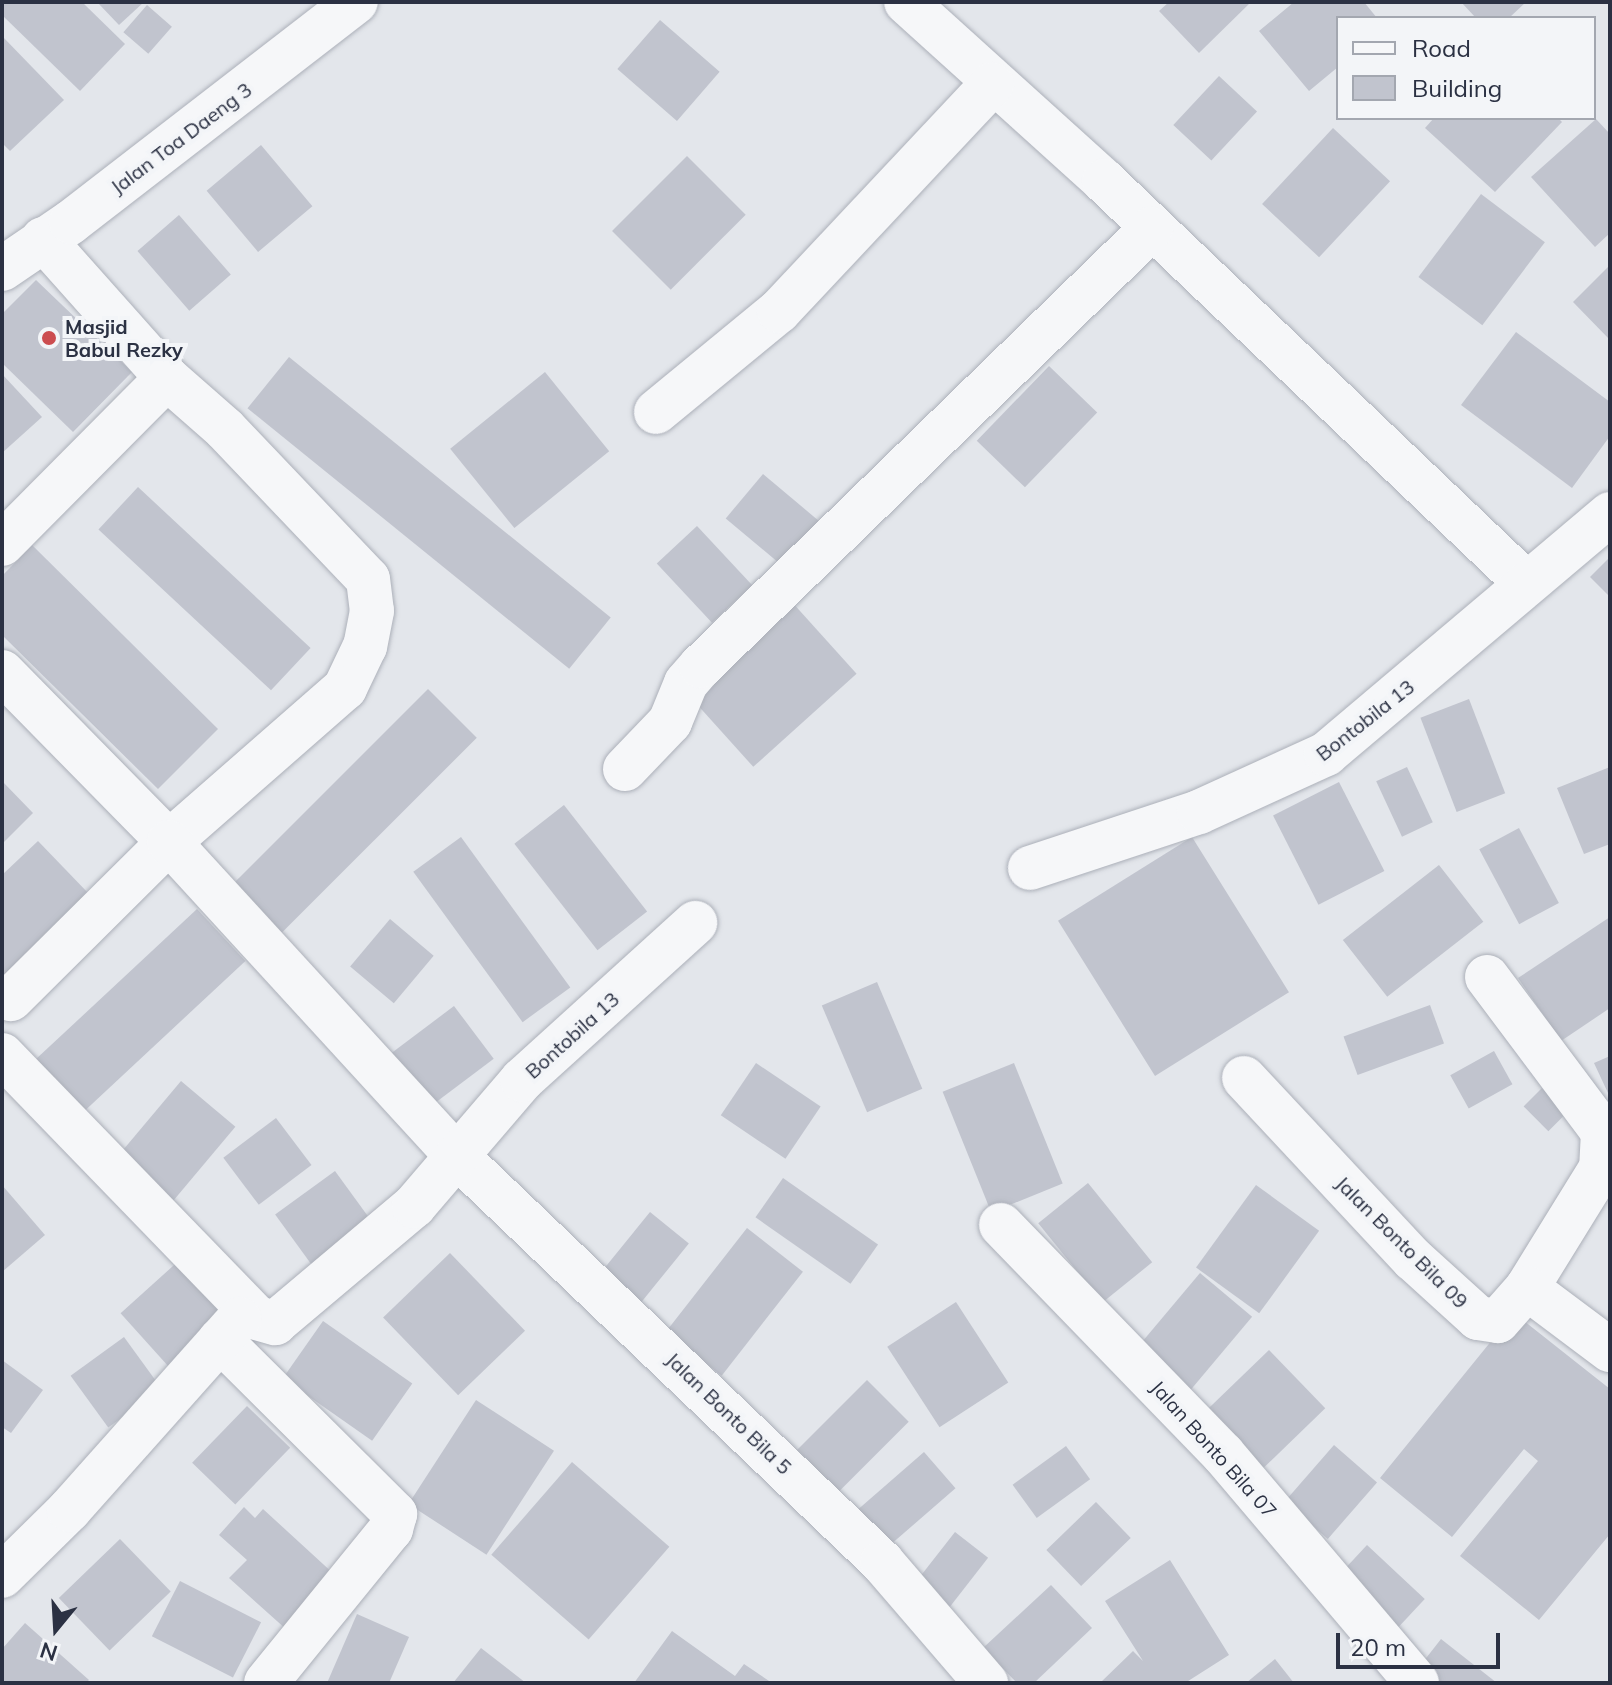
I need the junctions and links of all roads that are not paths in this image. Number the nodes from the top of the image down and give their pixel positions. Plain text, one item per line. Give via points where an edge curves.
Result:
1 (356, 2) edge
2 (906, 2) edge
3 (992, 84) junction
4 (1151, 229) junction
5 (43, 239) junction
6 (2, 269) edge
7 (167, 378) junction
8 (656, 412) dead end
9 (1610, 514) edge
10 (2, 544) edge
11 (1527, 584) junction
12 (6, 683) edge
13 (625, 769) dead end
14 (169, 842) junction
15 (1030, 868) dead end
16 (695, 923) dead end
17 (1487, 977) dead end
18 (11, 999) dead end
19 (2, 1055) edge
20 (1244, 1078) dead end
21 (457, 1156) junction
22 (1001, 1225) dead end
23 (1527, 1288) junction
24 (248, 1308) junction
25 (220, 1340) junction
26 (1610, 1350) edge
27 (2, 1576) edge
28 (266, 1683) edge
29 (986, 1683) edge
30 (1417, 1683) edge

1 - 5 street, Jalan Toa Daeng 3
2 - 3 street
3 - 4 street
3 - 8 street via 779,311
4 - 11 street
4 - 13 street via 701,666 686,683 670,722
5 - 6 street, Jalan Toa Daeng 3
5 - 7 street
7 - 10 street
7 - 14 street via 225,429 368,579 372,611 365,646 345,688
9 - 11 street, Bontobila 13
11 - 15 street, Bontobila 13 via 1326,754 1199,812
12 - 14 street, Jalan Bonto Bila 5
14 - 18 street
14 - 21 street, Jalan Bonto Bila 5
16 - 21 street, Bontobila 13 via 522,1080
17 - 23 street via 1603,1132 1601,1168
19 - 24 street
20 - 23 street, Jalan Bonto Bila 09 via 1413,1259 1478,1318 1498,1321
21 - 24 street, Bontobila 13 via 414,1206 278,1322 257,1318
21 - 29 street, Jalan Bonto Bila 5 via 871,1551
22 - 30 street, Jalan Bonto Bila 07 via 1223,1454
23 - 26 street
24 - 25 street
25 - 27 street via 69,1510
25 - 28 street via 395,1514 391,1529

